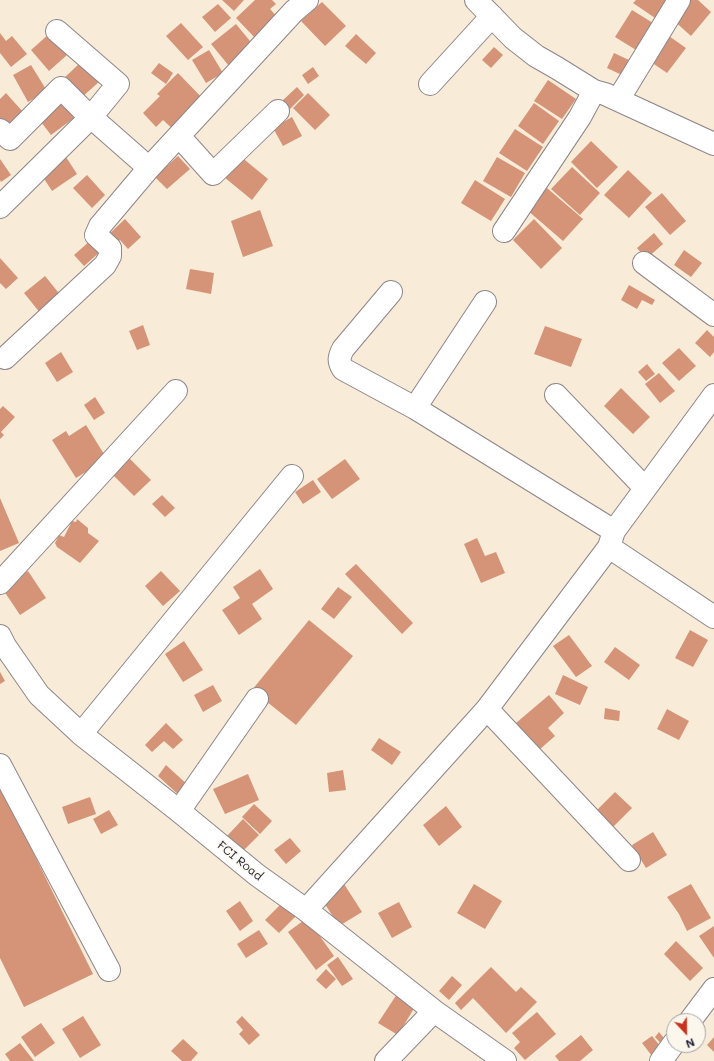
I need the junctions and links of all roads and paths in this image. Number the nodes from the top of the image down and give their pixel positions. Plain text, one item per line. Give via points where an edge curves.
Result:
1 (476, 0) edge
2 (679, 0) edge
3 (294, 4) edge
4 (492, 16) junction
5 (57, 31) dead end
6 (430, 84) dead end
7 (594, 91) junction
8 (618, 100) junction
9 (278, 111) dead end
10 (91, 116) junction
11 (0, 130) edge
12 (179, 136) junction
13 (714, 144) edge
14 (149, 168) junction
15 (0, 207) edge
16 (504, 231) dead end
17 (644, 263) dead end
18 (391, 292) dead end
19 (485, 302) dead end
20 (714, 315) edge
21 (2, 357) edge
22 (176, 391) dead end
23 (714, 395) edge
24 (556, 396) dead end
25 (415, 408) junction
26 (292, 476) dead end
27 (645, 488) junction
28 (611, 539) junction
29 (0, 583) edge
30 (714, 617) edge
31 (0, 636) edge
32 (257, 699) dead end
33 (487, 709) junction
34 (81, 734) junction
35 (0, 765) edge
36 (179, 811) junction
37 (629, 860) dead end
38 (306, 910) junction
39 (109, 970) dead end
40 (714, 990) edge
41 (434, 1011) junction
42 (696, 1013) edge
43 (386, 1061) edge
44 (504, 1061) edge

1 - 4 street
2 - 8 street
3 - 12 street
4 - 6 street
4 - 7 street via 513,38 536,56
5 - 10 street via 118,84
7 - 8 street
7 - 16 street via 580,117
8 - 13 street
9 - 12 street via 213,174
10 - 11 street via 61,88 10,139
10 - 14 street
10 - 15 street
12 - 14 street
14 - 21 street via 100,226 96,235 110,248 110,256 105,265
17 - 20 street
18 - 25 street via 343,349 339,360 343,369
19 - 25 street
22 - 29 street
23 - 27 street
24 - 27 street
25 - 28 street
26 - 34 street
27 - 28 street
28 - 30 street
28 - 33 street
31 - 34 street, FCI Road via 39,695
32 - 36 street
33 - 37 street
33 - 38 street
34 - 36 street, FCI Road
35 - 39 street
36 - 38 street, FCI Road via 257,875
38 - 41 street, FCI Road
40 - 42 street
41 - 43 street
41 - 44 street, FCI Road

